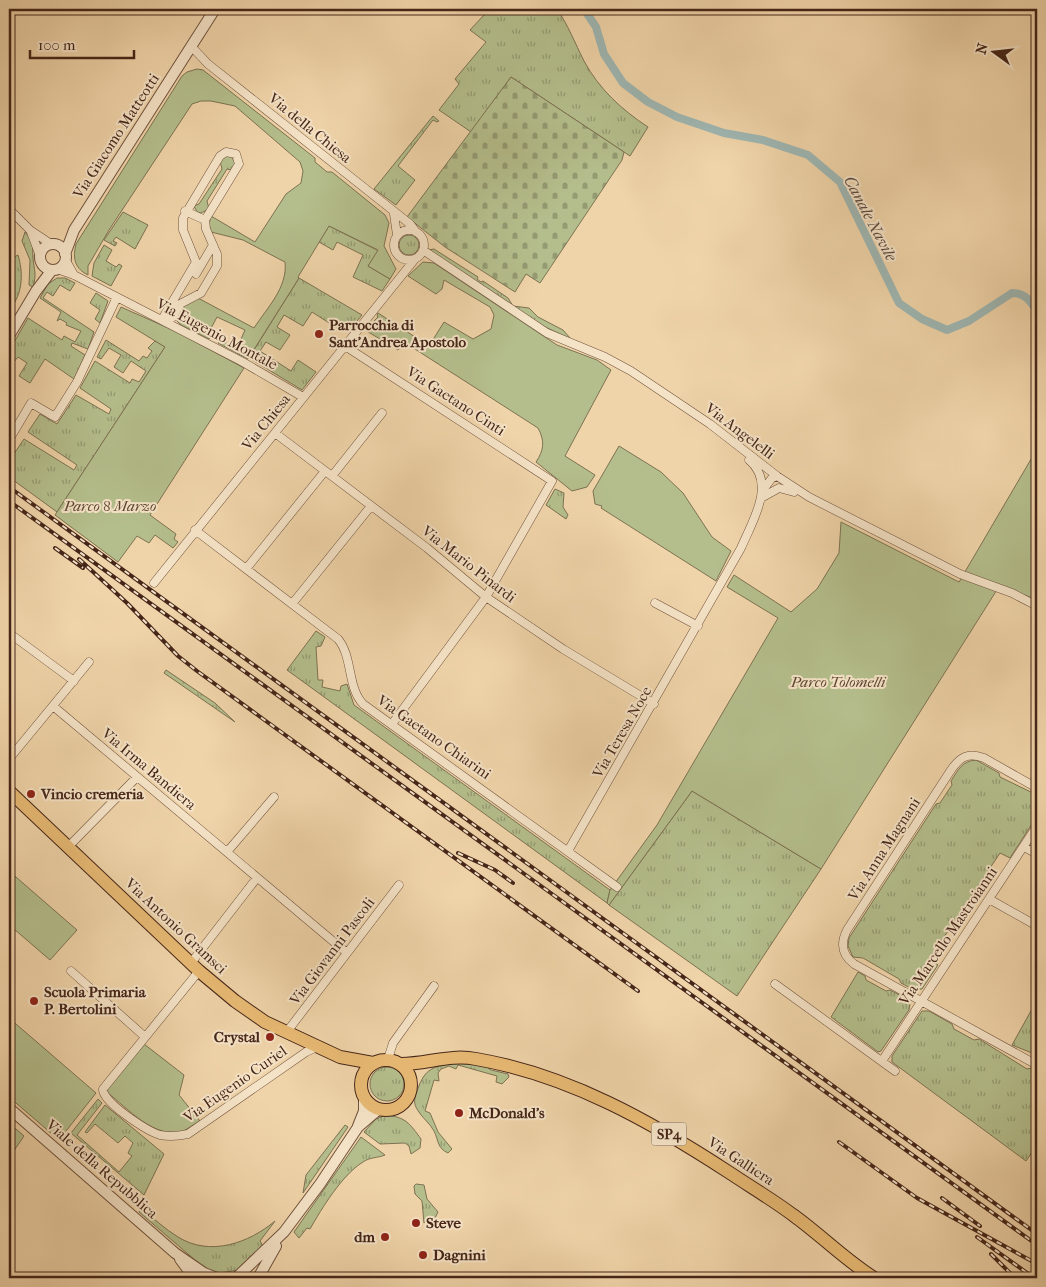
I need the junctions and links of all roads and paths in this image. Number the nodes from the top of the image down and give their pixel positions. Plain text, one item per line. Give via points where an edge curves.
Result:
1 (215, 9) edge
2 (191, 46) junction
3 (184, 57) junction
4 (208, 64) junction
5 (9, 209) edge
6 (185, 211) junction
7 (394, 214) junction
8 (205, 220) junction
9 (30, 230) junction
10 (74, 230) junction
11 (416, 232) junction
12 (397, 235) junction
13 (53, 244) junction
14 (211, 248) junction
15 (194, 253) junction
16 (419, 255) junction
17 (65, 257) junction
18 (41, 259) junction
19 (401, 259) junction
20 (55, 269) junction
21 (74, 275) junction
22 (400, 278) junction
23 (36, 291) junction
24 (117, 297) junction
25 (180, 304) junction
26 (165, 322) junction
27 (9, 336) edge
28 (344, 346) junction
29 (303, 397) junction
30 (382, 413) dead end
31 (715, 428) junction
32 (275, 433) junction
33 (9, 440) edge
34 (325, 471) junction
35 (332, 476) junction
36 (777, 476) junction
37 (763, 495) junction
38 (823, 504) junction
39 (371, 506) junction
40 (195, 530) junction
41 (246, 569) junction
42 (154, 583) dead end
43 (486, 597) junction
44 (654, 603) dead end
45 (292, 604) junction
46 (1037, 606) edge
47 (698, 626) junction
48 (9, 633) edge
49 (89, 662) dead end
50 (74, 681) junction
51 (654, 704) junction
52 (53, 706) junction
53 (392, 724) junction
54 (9, 759) edge
55 (137, 777) junction
56 (1037, 788) edge
57 (9, 791) edge
58 (274, 797) dead end
59 (1037, 826) edge
60 (68, 847) junction
61 (1024, 847) junction
62 (568, 851) junction
63 (227, 852) junction
64 (1037, 854) edge
65 (256, 879) junction
66 (399, 886) dead end
67 (617, 887) dead end
68 (989, 899) junction
69 (1037, 926) edge
70 (347, 953) junction
71 (195, 967) junction
72 (71, 971) dead end
73 (775, 984) dead end
74 (434, 986) dead end
75 (922, 1001) junction
76 (286, 1033) junction
77 (144, 1036) junction
78 (316, 1047) junction
79 (340, 1057) junction
80 (388, 1059) junction
81 (434, 1060) junction
82 (882, 1061) junction
83 (373, 1063) junction
84 (401, 1064) junction
85 (1037, 1065) edge
86 (895, 1070) dead end
87 (361, 1081) junction
88 (412, 1086) junction
89 (364, 1098) junction
90 (9, 1108) edge
91 (379, 1109) junction
92 (358, 1127) junction
93 (284, 1232) junction
94 (176, 1252) junction
95 (194, 1278) edge
96 (217, 1278) edge
97 (236, 1278) edge
98 (258, 1278) edge
99 (874, 1278) edge

1 - 2 street, Via Giacomo Matteotti
2 - 3 street, Via Giacomo Matteotti
2 - 4 street, Via della Chiesa
3 - 4 street, Via della Chiesa
3 - 10 street, Via Giacomo Matteotti
4 - 7 street, Via della Chiesa
5 - 9 street
6 - 8 street
6 - 8 street via 220,156 233,152 239,164
6 - 15 street via 182,226
7 - 11 street, Via della Chiesa
7 - 12 street
8 - 14 street
9 - 13 street
9 - 18 street
10 - 13 street, Via Giacomo Matteotti
10 - 17 street, Via Giacomo Matteotti
11 - 12 street via 406,230
11 - 16 street via 423,240
12 - 19 street via 393,248
13 - 17 street via 62,248
13 - 18 street via 43,249
14 - 15 street via 202,256
14 - 25 street
14 - 25 street via 218,259 214,272 198,296
15 - 26 street via 196,265 164,316
16 - 19 street
16 - 22 street, Via Chiesa
16 - 31 street, Via Angelelli via 436,261 547,333 619,363
17 - 20 street
17 - 21 street
18 - 20 street
18 - 23 street
19 - 22 street
20 - 21 street, Via Eugenio Montale
20 - 23 street
21 - 24 street, Via Eugenio Montale
22 - 28 street, Via Chiesa
23 - 27 street
24 - 26 street, Via Eugenio Montale
24 - 33 street via 77,382 55,417 32,402
25 - 26 street via 173,317
26 - 29 street, Via Eugenio Montale
28 - 29 street, Via Chiesa
28 - 43 street, Via Gaetano Cinti via 552,481
29 - 32 street, Via Chiesa
30 - 35 street
31 - 36 street, Via Angelelli
31 - 37 street via 755,465 760,474
32 - 34 street, Via Mario Pinardi
32 - 40 street, Via Chiesa
34 - 35 street, Via Mario Pinardi
34 - 41 street
35 - 39 street, Via Mario Pinardi
36 - 37 street, Via Teresa Noce
36 - 38 street, Via Angelelli
37 - 38 street via 779,488 790,489
37 - 47 street, Via Teresa Noce via 741,548
38 - 46 street, Via Angelelli via 960,574
39 - 43 street, Via Mario Pinardi
39 - 45 street
40 - 41 street, Via Gaetano Chiarini
40 - 42 street, Via Chiesa
41 - 45 street, Via Gaetano Chiarini
43 - 51 street, Via Mario Pinardi
43 - 53 street
44 - 47 street
45 - 53 street, Via Gaetano Chiarini via 338,639 359,699
47 - 51 street, Via Teresa Noce
48 - 50 street
49 - 50 street
50 - 52 street
51 - 62 street, Via Teresa Noce
52 - 54 street
52 - 55 street, Via Irma Bandiera
53 - 62 street, Via Gaetano Chiarini
55 - 60 street
55 - 63 street, Via Irma Bandiera
56 - 75 street, Via Anna Magnani via 976,754 962,757 844,936 842,949 849,960
57 - 60 main road, Via Antonio Gramsci
58 - 63 street
59 - 61 street, Via Marcello Mastroianni
60 - 71 main road, Via Antonio Gramsci
61 - 64 street
61 - 68 street, Via Marcello Mastroianni
62 - 67 street, Via Gaetano Chiarini
63 - 65 street, Via Irma Bandiera
65 - 70 street, Via Irma Bandiera
65 - 71 street, Via Eugenio Curiel
66 - 70 street, Via Giovanni Pascoli
68 - 69 street
68 - 75 street, Via Marcello Mastroianni
70 - 76 street, Via Giovanni Pascoli
71 - 76 main road, Via Antonio Gramsci via 252,1014
71 - 77 street, Via Eugenio Curiel
72 - 77 street
73 - 82 street
74 - 80 street via 393,1043
75 - 82 street, Via Marcello Mastroianni
75 - 85 street, Via Anna Magnani
76 - 78 main road, Via Antonio Gramsci
77 - 78 street, Via Eugenio Curiel via 102,1093 139,1124 168,1136 191,1133
78 - 79 main road, Via Antonio Gramsci
79 - 83 main road, Via Antonio Gramsci
79 - 87 main road, Via Antonio Gramsci
80 - 83 main road
80 - 84 main road
81 - 84 main road, Via Galliera
81 - 88 main road
81 - 99 main road, Via Galliera / SP4 via 448,1057 476,1059 517,1069 557,1081 619,1107 673,1136 792,1214
82 - 86 street
83 - 87 main road
84 - 88 main road via 411,1077
87 - 89 main road
88 - 91 main road via 409,1097 400,1106 390,1110
89 - 91 main road
89 - 92 street via 364,1111
90 - 94 street, Viale della Repubblica
91 - 92 street
92 - 93 street
93 - 97 street
93 - 98 street
94 - 95 street, Viale della Repubblica
94 - 96 street, Viale della Repubblica via 204,1273

